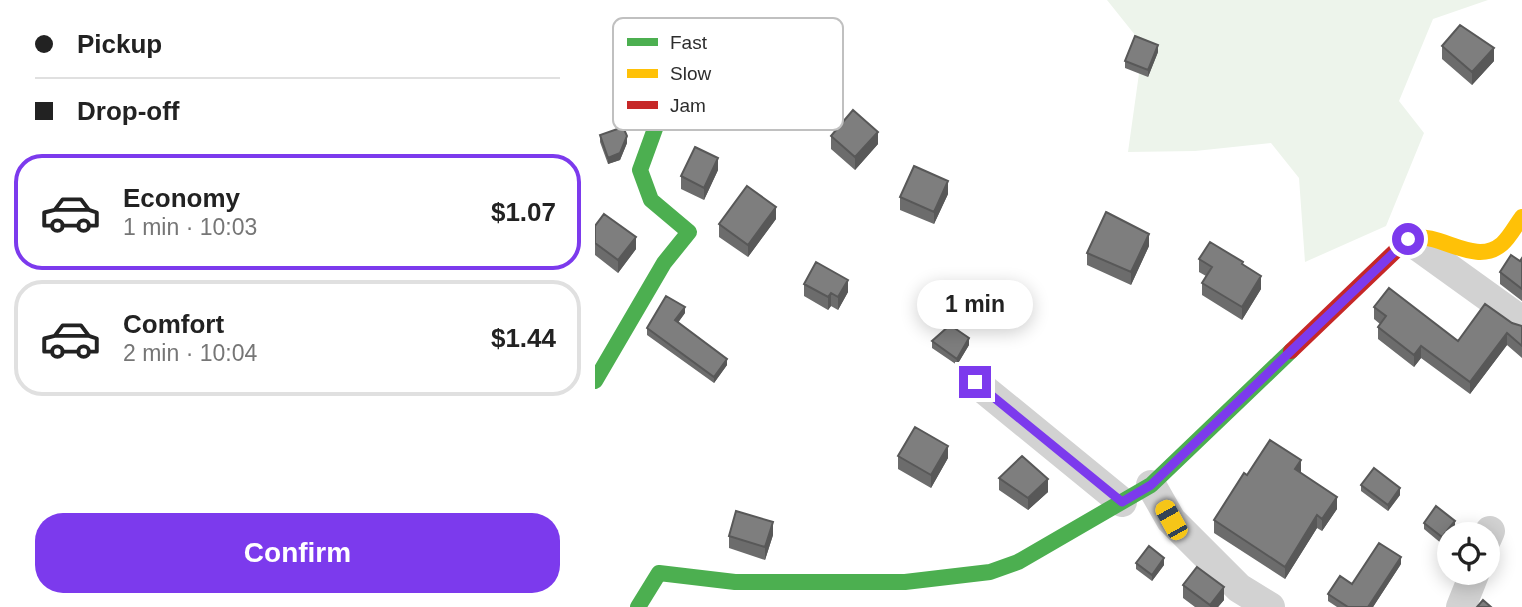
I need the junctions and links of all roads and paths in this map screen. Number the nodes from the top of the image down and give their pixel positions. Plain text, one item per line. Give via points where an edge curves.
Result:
1 (655, 130) edge
2 (1522, 217) edge
3 (1408, 239) junction
4 (1522, 321) edge
5 (595, 381) edge
6 (975, 382) dead end
7 (1151, 485) junction
8 (1122, 502) junction
9 (1470, 585) edge
10 (638, 607) edge
11 (1270, 607) edge
12 (1461, 607) edge

1 - 5 street via 640,170 651,200 689,232 664,263
2 - 3 street via 1502,244 1487,252 1422,236
3 - 4 street
3 - 7 street
6 - 8 street
7 - 8 street
7 - 11 street via 1171,520 1239,587
8 - 10 street via 1018,562 990,572 905,582 735,582 659,573
9 - 12 street

